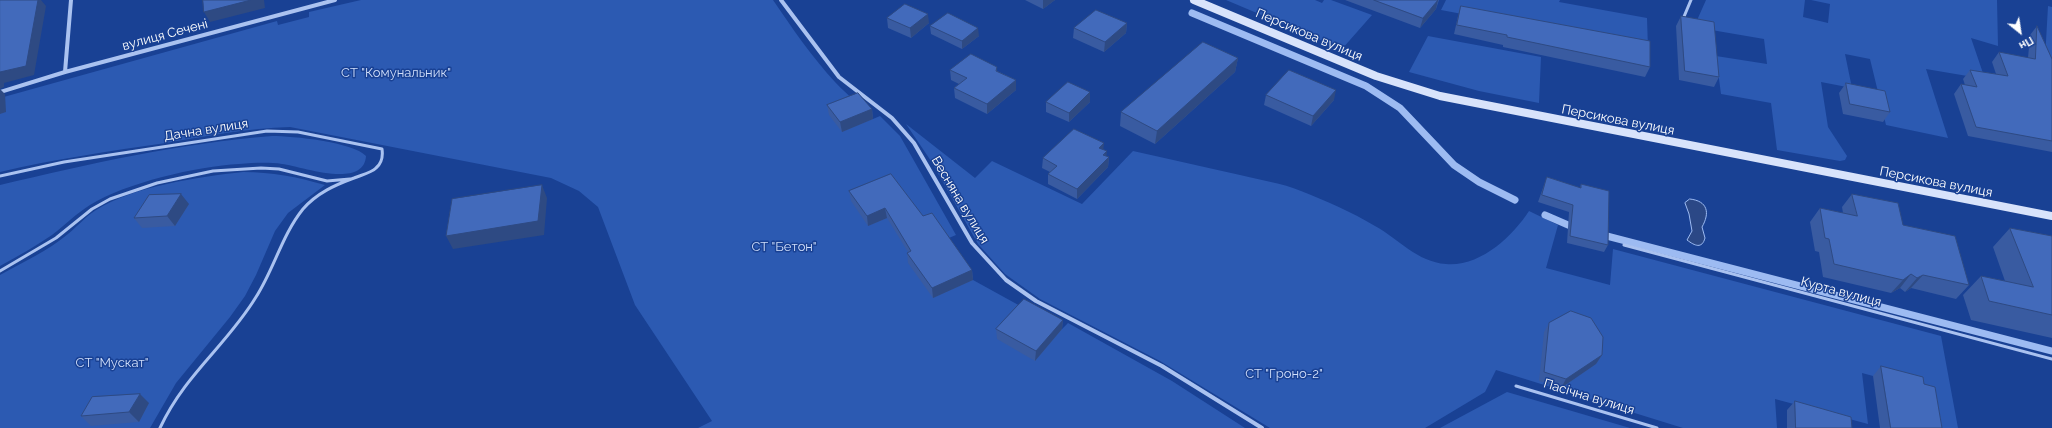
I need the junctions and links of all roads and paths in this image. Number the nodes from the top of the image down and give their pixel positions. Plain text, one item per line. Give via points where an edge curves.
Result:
1 (71, 0) edge
2 (311, 0) edge
3 (335, 0) edge
4 (781, 0) edge
5 (1194, 0) edge
6 (1691, 0) edge
7 (312, 5) junction
8 (1681, 22) edge
9 (65, 72) junction
10 (0, 92) edge
11 (367, 174) junction
12 (0, 176) edge
13 (2052, 216) edge
14 (1624, 245) dead end
15 (0, 271) edge
16 (2052, 359) edge
17 (1516, 386) dead end
18 (160, 428) edge
19 (1262, 428) edge
20 (1657, 428) edge

1 - 9 street
2 - 7 street
3 - 7 street, вулиця Сечені
4 - 19 street, Весняна вулиця via 839,77 903,129 914,143 972,244 1006,280 1036,302 1162,366
5 - 13 main road, Персикова вулиця via 1376,76 1440,96
6 - 8 lane
7 - 9 street, вулиця Сечені
9 - 10 street, вулиця Сечені
11 - 12 lane, Дачна вулиця via 381,163 384,156 382,149 288,131 247,134 64,162
11 - 15 lane, Дачна вулиця via 345,180 327,181 279,169 236,169 157,183 110,199 92,209 56,238
11 - 18 lane, Дачна вулиця via 320,194 305,207 288,232 252,302 186,383 165,414
14 - 16 lane, Курта вулиця
17 - 20 lane, Пасічна вулиця

